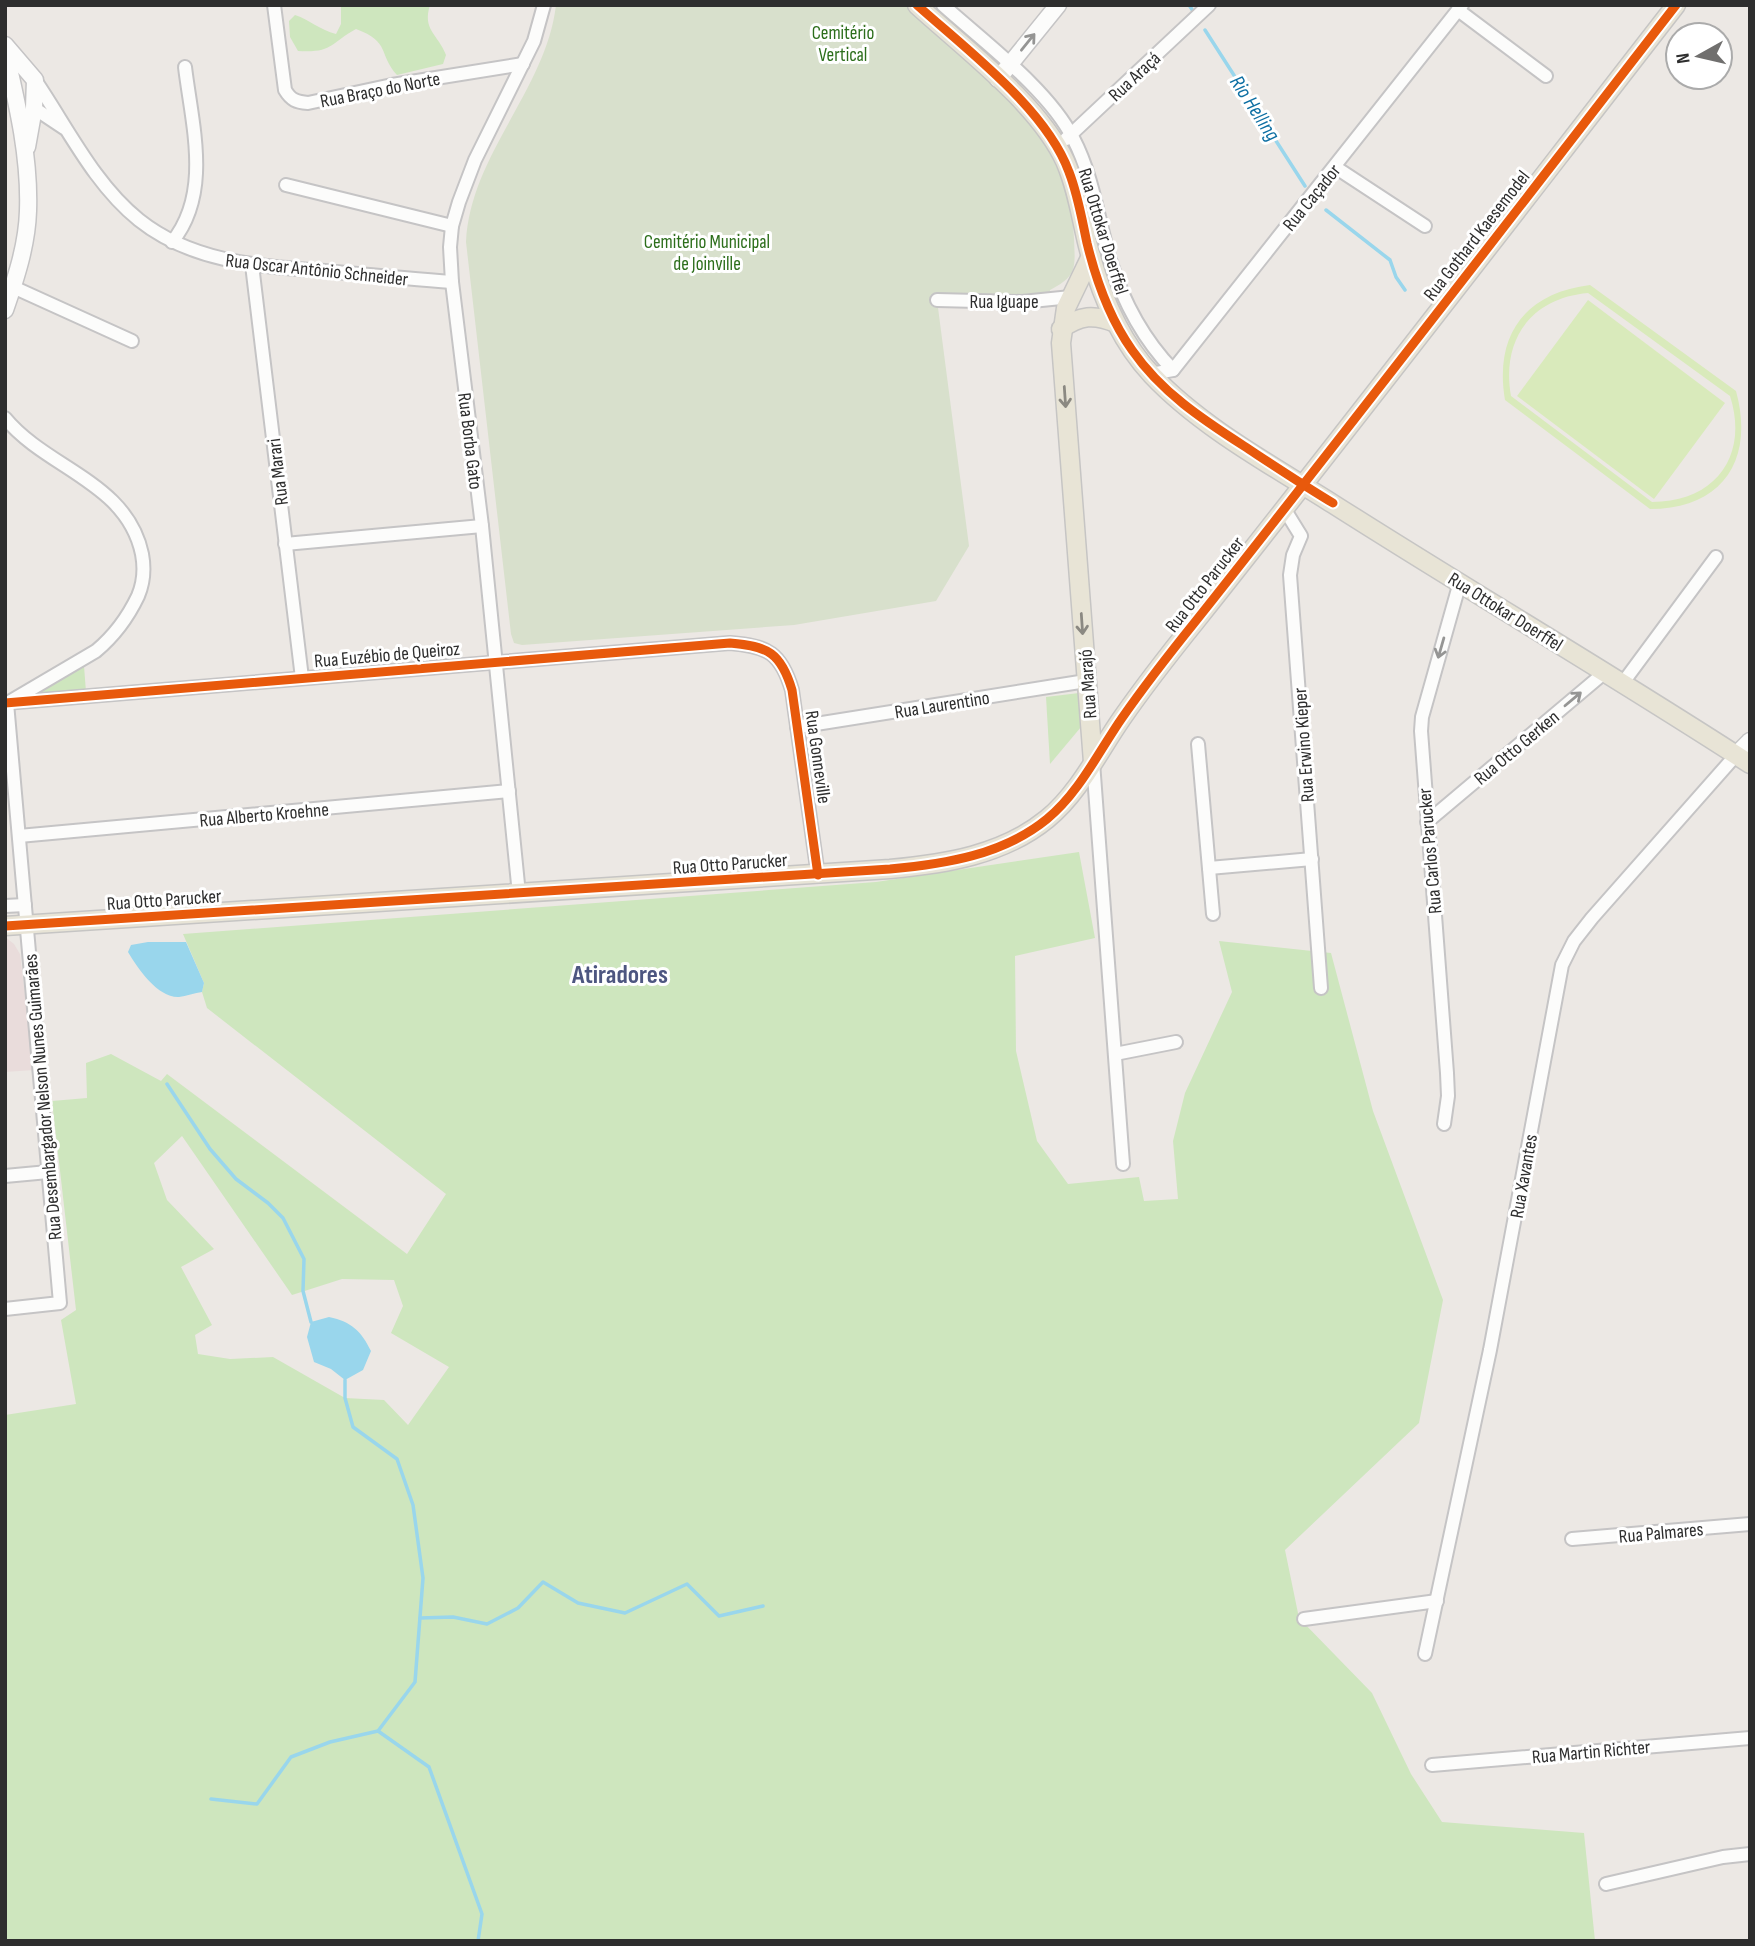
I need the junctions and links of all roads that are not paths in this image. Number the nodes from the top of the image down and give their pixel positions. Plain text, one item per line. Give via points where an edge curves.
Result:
1 (274, 5) edge
2 (544, 5) edge
3 (917, 5) edge
4 (943, 5) edge
5 (1058, 5) edge
6 (1209, 5) edge
7 (1676, 5) edge
8 (1460, 8) edge
9 (5, 45) edge
10 (5, 51) edge
11 (523, 64) junction
12 (185, 67) dead end
13 (1004, 72) junction
14 (1546, 76) dead end
15 (35, 80) junction
16 (13, 88) junction
17 (34, 108) junction
18 (67, 130) junction
19 (1064, 140) junction
20 (25, 156) junction
21 (1335, 167) junction
22 (286, 185) dead end
23 (452, 226) junction
24 (1425, 226) dead end
25 (172, 242) junction
26 (1091, 256) junction
27 (252, 265) junction
28 (452, 282) junction
29 (13, 287) junction
30 (1072, 297) junction
31 (937, 300) dead end
32 (5, 310) edge
33 (1116, 323) junction
34 (1061, 329) junction
35 (132, 341) dead end
36 (1173, 370) junction
37 (1150, 373) junction
38 (5, 418) edge
39 (1303, 485) junction
40 (1333, 503) junction
41 (1285, 510) junction
42 (482, 526) junction
43 (285, 544) junction
44 (1716, 557) dead end
45 (1460, 582) junction
46 (770, 651) joint
47 (496, 663) junction
48 (1604, 673) junction
49 (302, 678) junction
50 (1086, 681) junction
51 (1622, 684) junction
52 (6, 703) edge
53 (1088, 706) junction
54 (1124, 714) junction
55 (797, 727) junction
56 (1750, 741) edge
57 (1198, 744) dead end
58 (1743, 760) edge
59 (1093, 762) junction
60 (509, 791) junction
61 (1427, 822) junction
62 (19, 836) junction
63 (1311, 859) junction
64 (1209, 868) junction
65 (818, 875) junction
66 (519, 894) junction
67 (25, 905) junction
68 (5, 906) edge
69 (1213, 914) dead end
70 (27, 925) junction
71 (5, 926) edge
72 (1321, 988) dead end
73 (1176, 1042) dead end
74 (1115, 1054) junction
75 (1444, 1124) dead end
76 (1123, 1164) dead end
77 (48, 1172) junction
78 (5, 1176) edge
79 (5, 1309) edge
80 (1750, 1524) edge
81 (1572, 1539) dead end
82 (1437, 1601) junction
83 (1304, 1619) dead end
84 (1425, 1654) dead end
85 (1750, 1738) edge
86 (1432, 1765) dead end
87 (1750, 1853) edge
88 (1606, 1884) dead end

1 - 11 street, Rua Braço do Norte via 285,90 298,102
2 - 11 street, Rua Borba Gato
3 - 13 main road, Rua Ottokar Doerffel
4 - 13 street
13 -> 5 street
6 - 19 street, Rua Araçá
7 - 39 main road, Rua Gothard Kaesemodel
8 - 14 street
8 - 21 street, Rua Caçador
9 - 15 street
10 - 16 street
11 - 23 street, Rua Borba Gato via 475,160
12 - 25 street via 196,155 194,197 185,224
13 - 19 main road, Rua Ottokar Doerffel via 1042,124
15 - 16 street via 25,78
15 - 17 street
15 - 18 street, Rua Oscar Antônio Schneider
16 - 17 street
16 - 20 street
17 - 18 street, Rua Oscar Antônio Schneider
17 - 20 street
18 - 25 street, Rua Oscar Antônio Schneider via 122,203 138,220
19 - 26 main road, Rua Ottokar Doerffel
19 - 36 street via 1088,173 1122,292 1145,335
20 - 29 street via 28,212
21 - 24 street
21 - 36 street, Rua Caçador
22 - 23 street
23 - 28 street, Rua Borba Gato
25 - 27 street, Rua Oscar Antônio Schneider
26 - 30 main road, Rua Marajó
26 - 33 main road, Rua Ottokar Doerffel
27 - 28 street, Rua Oscar Antônio Schneider
27 - 43 street, Rua Marari
28 - 42 street, Rua Borba Gato
29 - 32 street
29 - 35 street
30 - 31 street, Rua Iguape via 1022,302
30 - 34 main road, Rua Marajó
33 - 34 main road via 1088,316
33 - 37 main road, Rua Ottokar Doerffel
34 -> 50 main road, Rua Marajó
36 - 37 street
37 - 39 main road, Rua Ottokar Doerffel via 1199,417
38 - 52 street via 22,436 117,505 134,530 144,570 135,601 108,640
39 - 40 main road, Rua Ottokar Doerffel
39 - 41 main road, Rua Otto Parucker
40 - 41 main road
40 - 45 main road, Rua Ottokar Doerffel
41 - 54 main road, Rua Otto Parucker
41 - 63 street, Rua Erwino Kieper via 1301,536 1290,575
42 - 43 street
42 - 47 street, Rua Borba Gato
43 - 49 street, Rua Marari
44 - 51 street
45 - 48 main road, Rua Ottokar Doerffel
45 -> 61 street, Rua Carlos Parucker via 1422,717
46 - 47 street, Rua Euzébio de Queiroz via 730,643
46 - 55 street, Rua Gonneville via 787,673
47 - 49 street, Rua Euzébio de Queiroz
47 - 60 street, Rua Borba Gato
48 - 51 main road, Rua Ottokar Doerffel
61 -> 48 street, Rua Otto Gerken
49 - 52 street, Rua Euzébio de Queiroz
50 - 53 main road, Rua Marajó
50 - 55 street, Rua Laurentino
51 - 58 main road, Rua Ottokar Doerffel
52 - 62 street, Rua Desembargador Nelson Nunes Guimarães
53 - 54 main road via 1105,721
53 - 59 main road, Rua Marajó
54 - 59 main road, Rua Otto Parucker
55 - 65 street, Rua Gonneville
56 - 58 street
57 - 64 street
58 - 82 street, Rua Xavantes via 1592,918 1562,965 1490,1350
59 - 65 main road, Rua Otto Parucker via 1051,817 1007,844 933,864
59 - 74 street, Rua Marajó
60 - 62 street, Rua Alberto Kroehne
60 - 66 street, Rua Borba Gato
61 - 75 street, Rua Carlos Parucker via 1447,1073
62 - 67 street, Rua Desembargador Nelson Nunes Guimarães
63 - 64 street
63 - 72 street, Rua Erwino Kieper
64 - 69 street
65 - 66 main road, Rua Otto Parucker
66 - 70 main road, Rua Otto Parucker
67 - 68 street
67 - 70 street, Rua Desembargador Nelson Nunes Guimarães
70 - 71 main road, Rua Otto Parucker
70 - 77 street, Rua Desembargador Nelson Nunes Guimarães
73 - 74 street
74 - 76 street, Rua Marajó
77 - 78 street
77 - 79 street, Rua Desembargador Nelson Nunes Guimarães via 60,1303
80 - 81 street, Rua Palmares
82 - 83 street
82 - 84 street, Rua Xavantes
85 - 86 street, Rua Martin Richter
87 - 88 street

